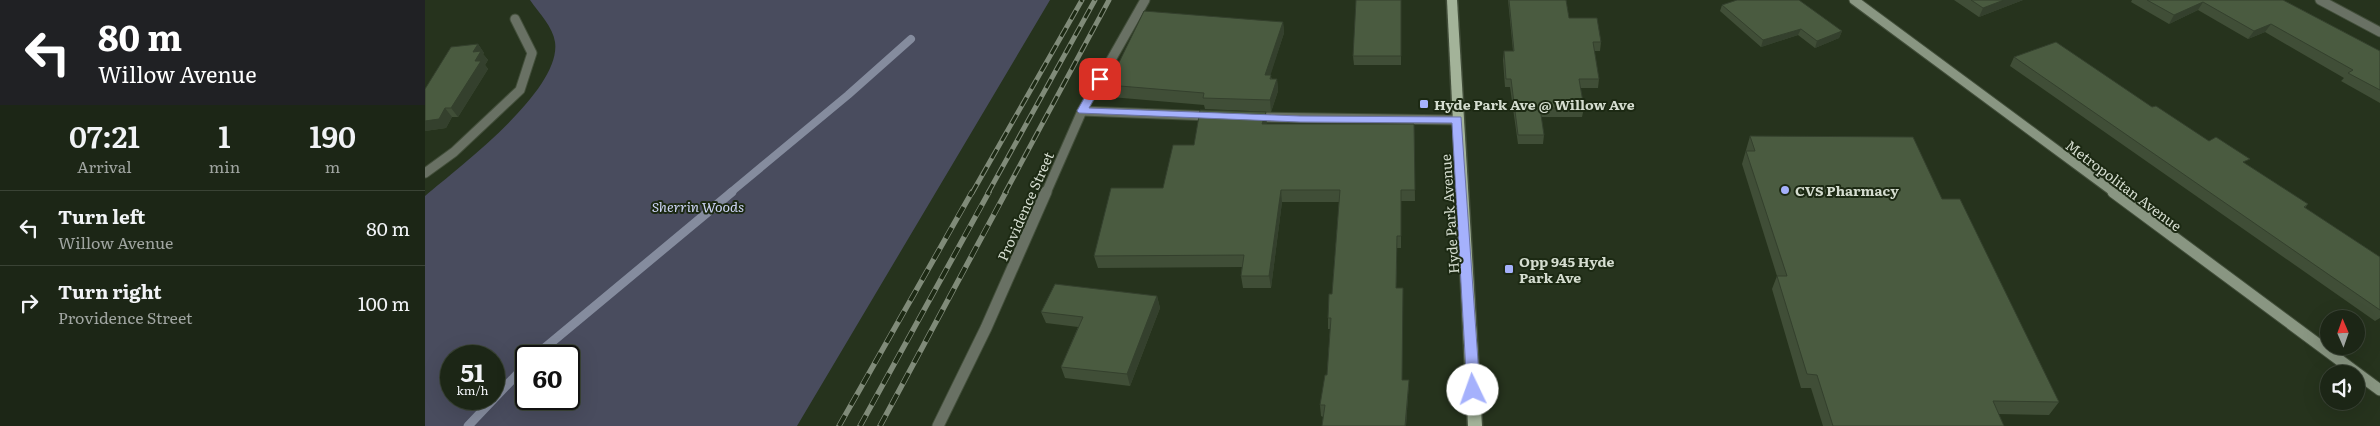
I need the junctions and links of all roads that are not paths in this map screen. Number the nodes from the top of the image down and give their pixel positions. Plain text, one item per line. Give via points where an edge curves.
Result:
1 (1145, 0) edge
2 (1452, 0) edge
3 (1853, 0) edge
4 (2320, 0) edge
5 (515, 19) dead end
6 (2380, 32) edge
7 (1082, 111) junction
8 (1221, 116) edge
9 (1241, 117) edge
10 (1457, 120) junction
11 (425, 173) edge
12 (2380, 390) edge
13 (938, 426) edge
14 (1475, 426) edge

1 - 7 street, Providence Street
2 - 10 main road, Hyde Park Avenue
3 - 12 street, Metropolitan Avenue
4 - 6 street
5 - 11 street via 532,53 520,90 454,152
7 - 8 street
7 - 13 street, Providence Street via 986,328
9 - 10 street
10 - 14 main road, Hyde Park Avenue

